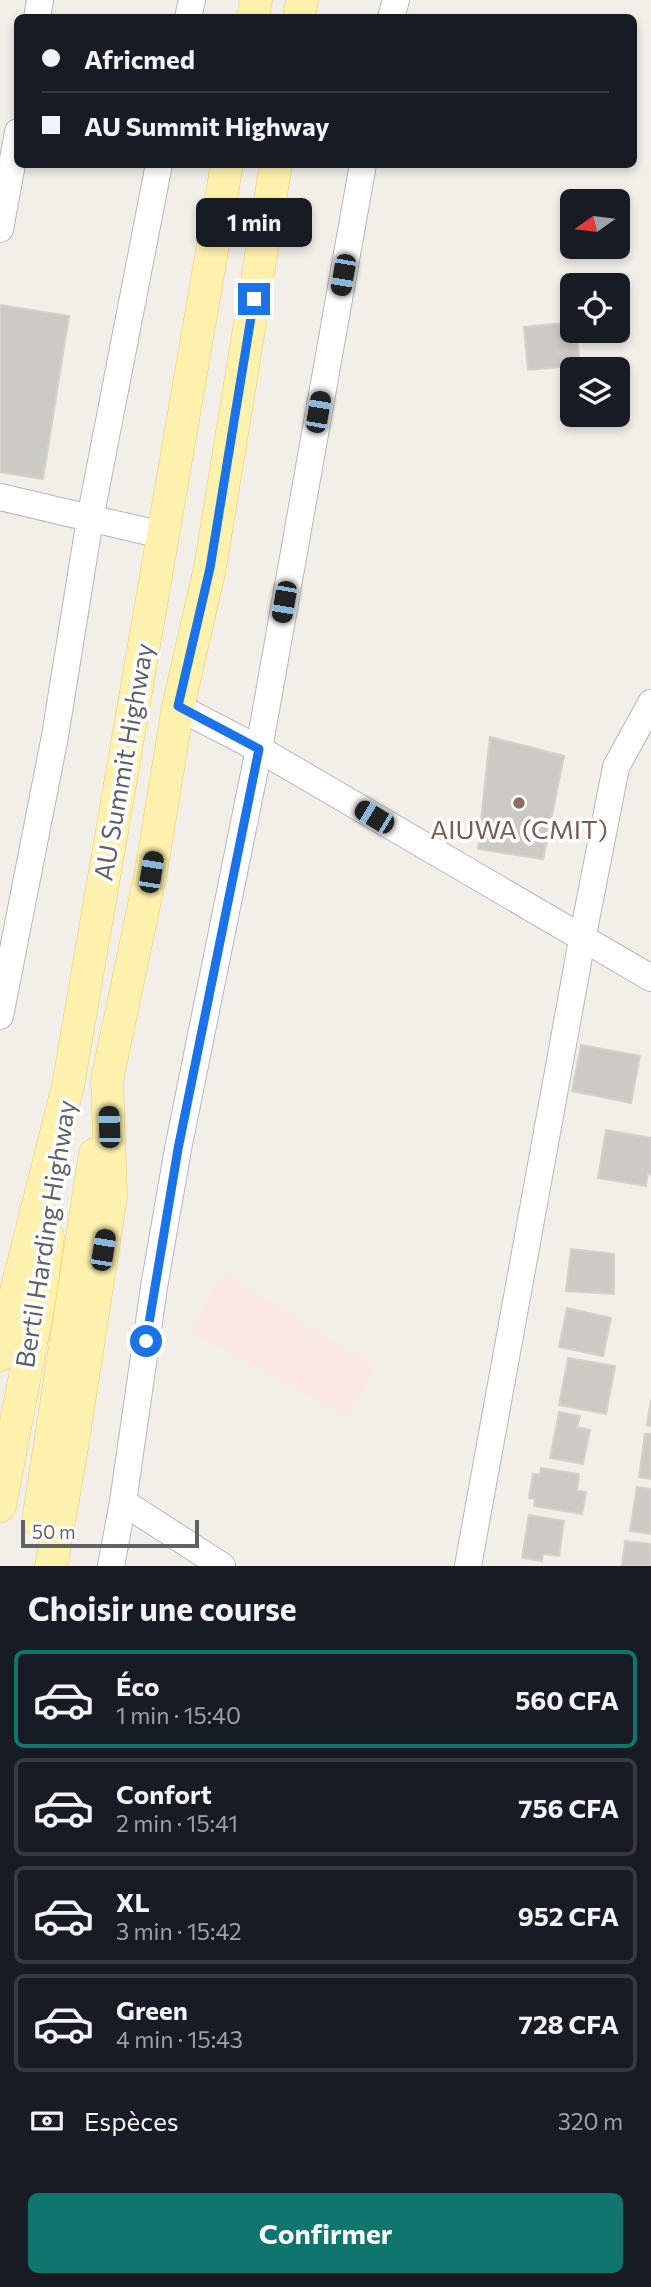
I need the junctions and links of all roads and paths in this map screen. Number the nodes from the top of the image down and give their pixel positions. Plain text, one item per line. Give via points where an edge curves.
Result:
1 (14, 149) edge
2 (158, 168) edge
3 (225, 168) edge
4 (275, 168) edge
5 (362, 168) edge
6 (3, 197) edge
7 (0, 229) edge
8 (0, 496) edge
9 (90, 519) junction
10 (162, 534) junction
11 (651, 703) edge
12 (178, 706) junction
13 (259, 749) junction
14 (582, 940) junction
15 (651, 978) edge
16 (0, 1016) edge
17 (107, 1080) junction
18 (68, 1086) junction
19 (0, 1355) edge
20 (123, 1502) junction
21 (0, 1506) edge
22 (30, 1566) edge
23 (51, 1566) edge
24 (111, 1566) edge
25 (222, 1566) edge
26 (468, 1566) edge

1 - 6 street
2 - 9 street
3 - 10 main road, AU Summit Highway
4 - 12 main road, AU Summit Highway via 210,568
5 - 13 street
6 - 7 street
8 - 9 street
9 - 10 street
9 - 16 street via 55,736
10 - 18 main road, AU Summit Highway
11 - 14 street via 616,767
12 - 13 street
12 - 17 main road, AU Summit Highway via 151,872
13 - 14 street
13 - 20 street via 174,1174
14 - 15 street
14 - 26 street
17 - 22 main road, Bertil Harding Highway
17 - 23 main road, AU Summit Highway via 111,1197
18 - 19 main road, AU Summit Highway
18 - 21 main road, Bertil Harding Highway via 40,1297
20 - 24 street
20 - 25 street

